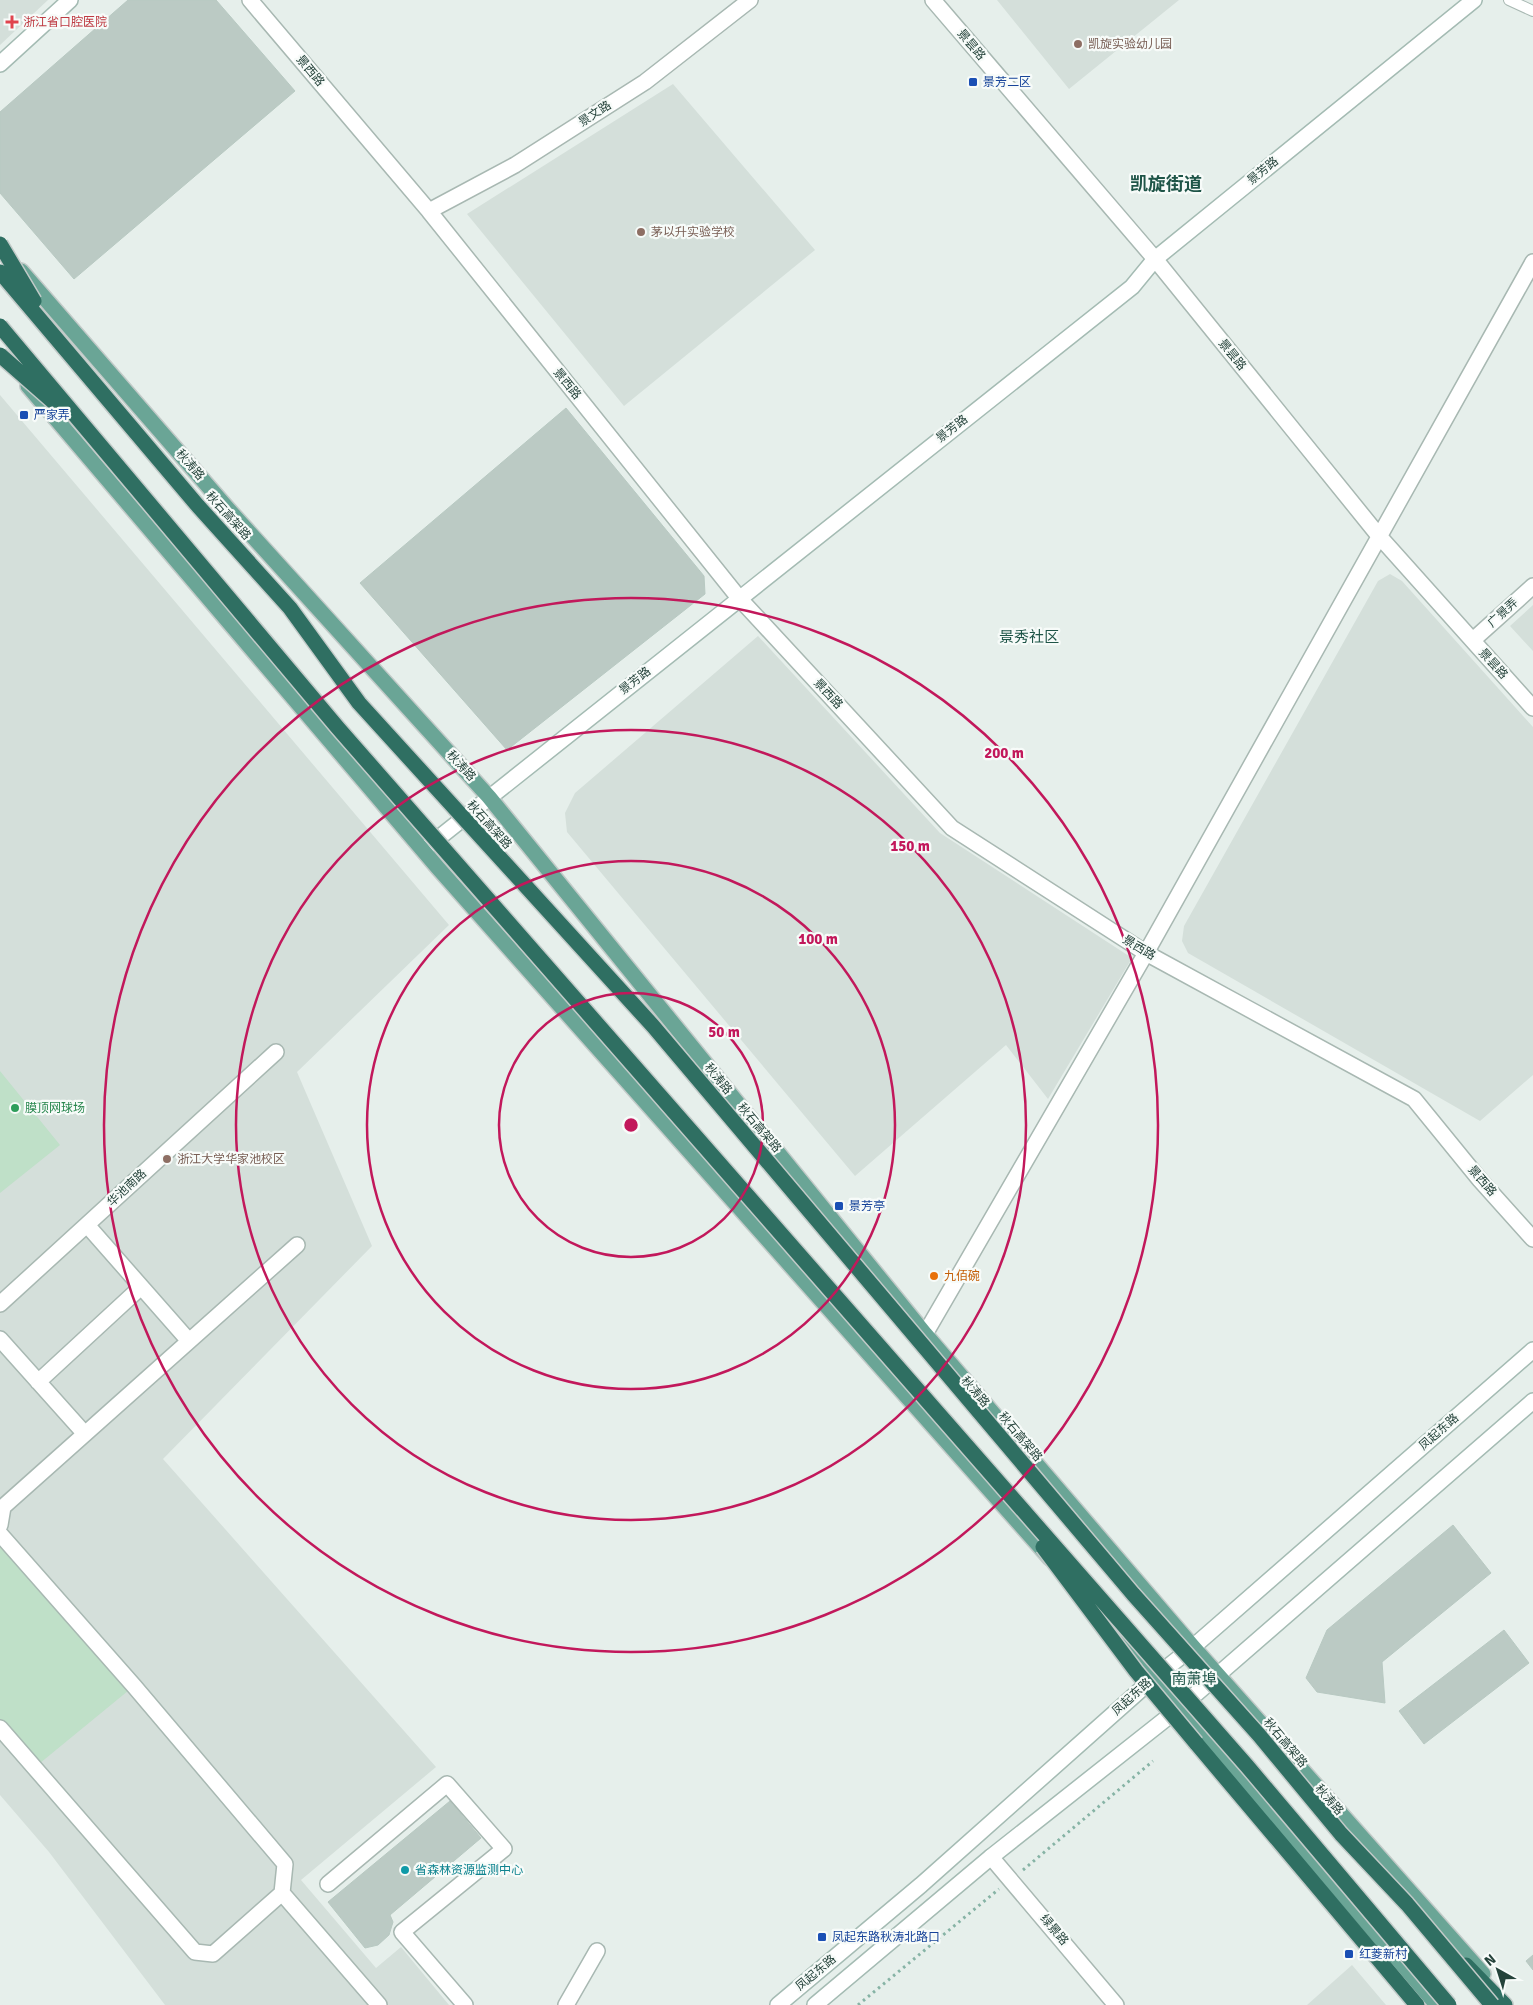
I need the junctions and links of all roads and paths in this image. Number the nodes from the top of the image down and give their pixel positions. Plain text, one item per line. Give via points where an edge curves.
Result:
1 (70, 0) edge
2 (250, 0) edge
3 (750, 0) edge
4 (933, 0) edge
5 (1474, 0) edge
6 (1509, 0) edge
7 (1533, 11) edge
8 (0, 64) edge
9 (429, 211) junction
10 (0, 246) edge
11 (1155, 259) junction
12 (1533, 262) edge
13 (0, 272) edge
14 (0, 326) edge
15 (58, 341) junction
16 (0, 354) edge
17 (96, 441) junction
18 (1379, 536) junction
19 (1533, 586) edge
20 (739, 598) junction
21 (1472, 640) junction
22 (1533, 708) edge
23 (489, 797) junction
24 (423, 850) junction
25 (1146, 953) junction
26 (276, 1052) dead end
27 (87, 1225) junction
28 (1533, 1239) edge
29 (296, 1245) dead end
30 (141, 1287) junction
31 (0, 1304) edge
32 (925, 1334) junction
33 (0, 1339) edge
34 (189, 1341) junction
35 (1533, 1350) edge
36 (38, 1382) junction
37 (1533, 1401) edge
38 (85, 1434) junction
39 (975, 1456) junction
40 (0, 1525) edge
41 (0, 1534) edge
42 (1193, 1647) junction
43 (1218, 1674) junction
44 (1155, 1677) junction
45 (1182, 1706) junction
46 (0, 1728) edge
47 (991, 1857) junction
48 (328, 1884) dead end
49 (282, 1893) junction
50 (1407, 1904) junction
51 (597, 1951) dead end
52 (379, 2005) edge
53 (465, 2005) edge
54 (566, 2005) edge
55 (778, 2005) edge
56 (815, 2005) edge
57 (1116, 2005) edge
58 (1418, 2005) edge
59 (1437, 2005) edge
60 (1449, 2005) edge
61 (1492, 2005) edge
62 (1505, 2005) edge
63 (1510, 2005) edge

1 - 8 street
2 - 9 street, 景西路
3 - 9 street, 景文路 via 645,82 515,165
4 - 11 street, 景昙路
5 - 11 street, 景芳路
6 - 7 lane
9 - 20 street, 景西路
10 - 15 highway, bridge
10 - 23 main road, 秋涛路 via 226,508
11 - 18 street, 景昙路
11 - 20 street, 景芳路 via 1132,287
12 - 18 street
13 - 15 highway, 秋石高架路, bridge
14 - 17 highway, bridge
15 - 50 highway, 秋石高架路, bridge via 198,506 290,608 359,703 653,1026 1133,1594 1259,1735 1341,1834
16 - 17 highway, bridge
16 - 24 main road
17 - 39 highway, bridge via 338,728
18 - 21 street, 景昙路
18 - 25 street
19 - 21 street, 广景弄
20 - 23 street, 景芳路
20 - 25 street, 景西路 via 952,828
21 - 22 street, 景昙路
23 - 24 street, 景芳路
23 - 32 main road, 秋涛路
24 - 44 main road
25 - 28 street, 景西路 via 1414,1099
25 - 32 street
26 - 27 street, 华池南路
27 - 30 street
27 - 31 street, 华池南路
29 - 34 street
30 - 34 street
30 - 36 street
32 - 42 main road, 秋涛路
33 - 36 street
34 - 38 street
35 - 42 street, 凤起东路
36 - 38 street
37 - 43 street, 凤起东路
38 - 40 street via 3,1507
39 - 58 highway, bridge via 1136,1671
39 - 60 highway, bridge via 1247,1766
41 - 49 street via 285,1864
42 - 43 main road, 秋涛路
42 - 44 street, 凤起东路
43 - 45 street, 凤起东路
43 - 63 main road, 秋涛路
44 - 45 main road
44 - 55 street, 凤起东路 via 921,1885
45 - 47 street, 凤起东路
45 - 59 main road
46 - 49 street via 194,1952 213,1954
47 - 56 street, 凤起东路
47 - 57 street, 绿景路
48 - 53 street via 447,1784 504,1849 402,1932
49 - 52 street
50 - 61 highway, 秋石高架路, bridge
50 - 62 highway, bridge
51 - 54 street

